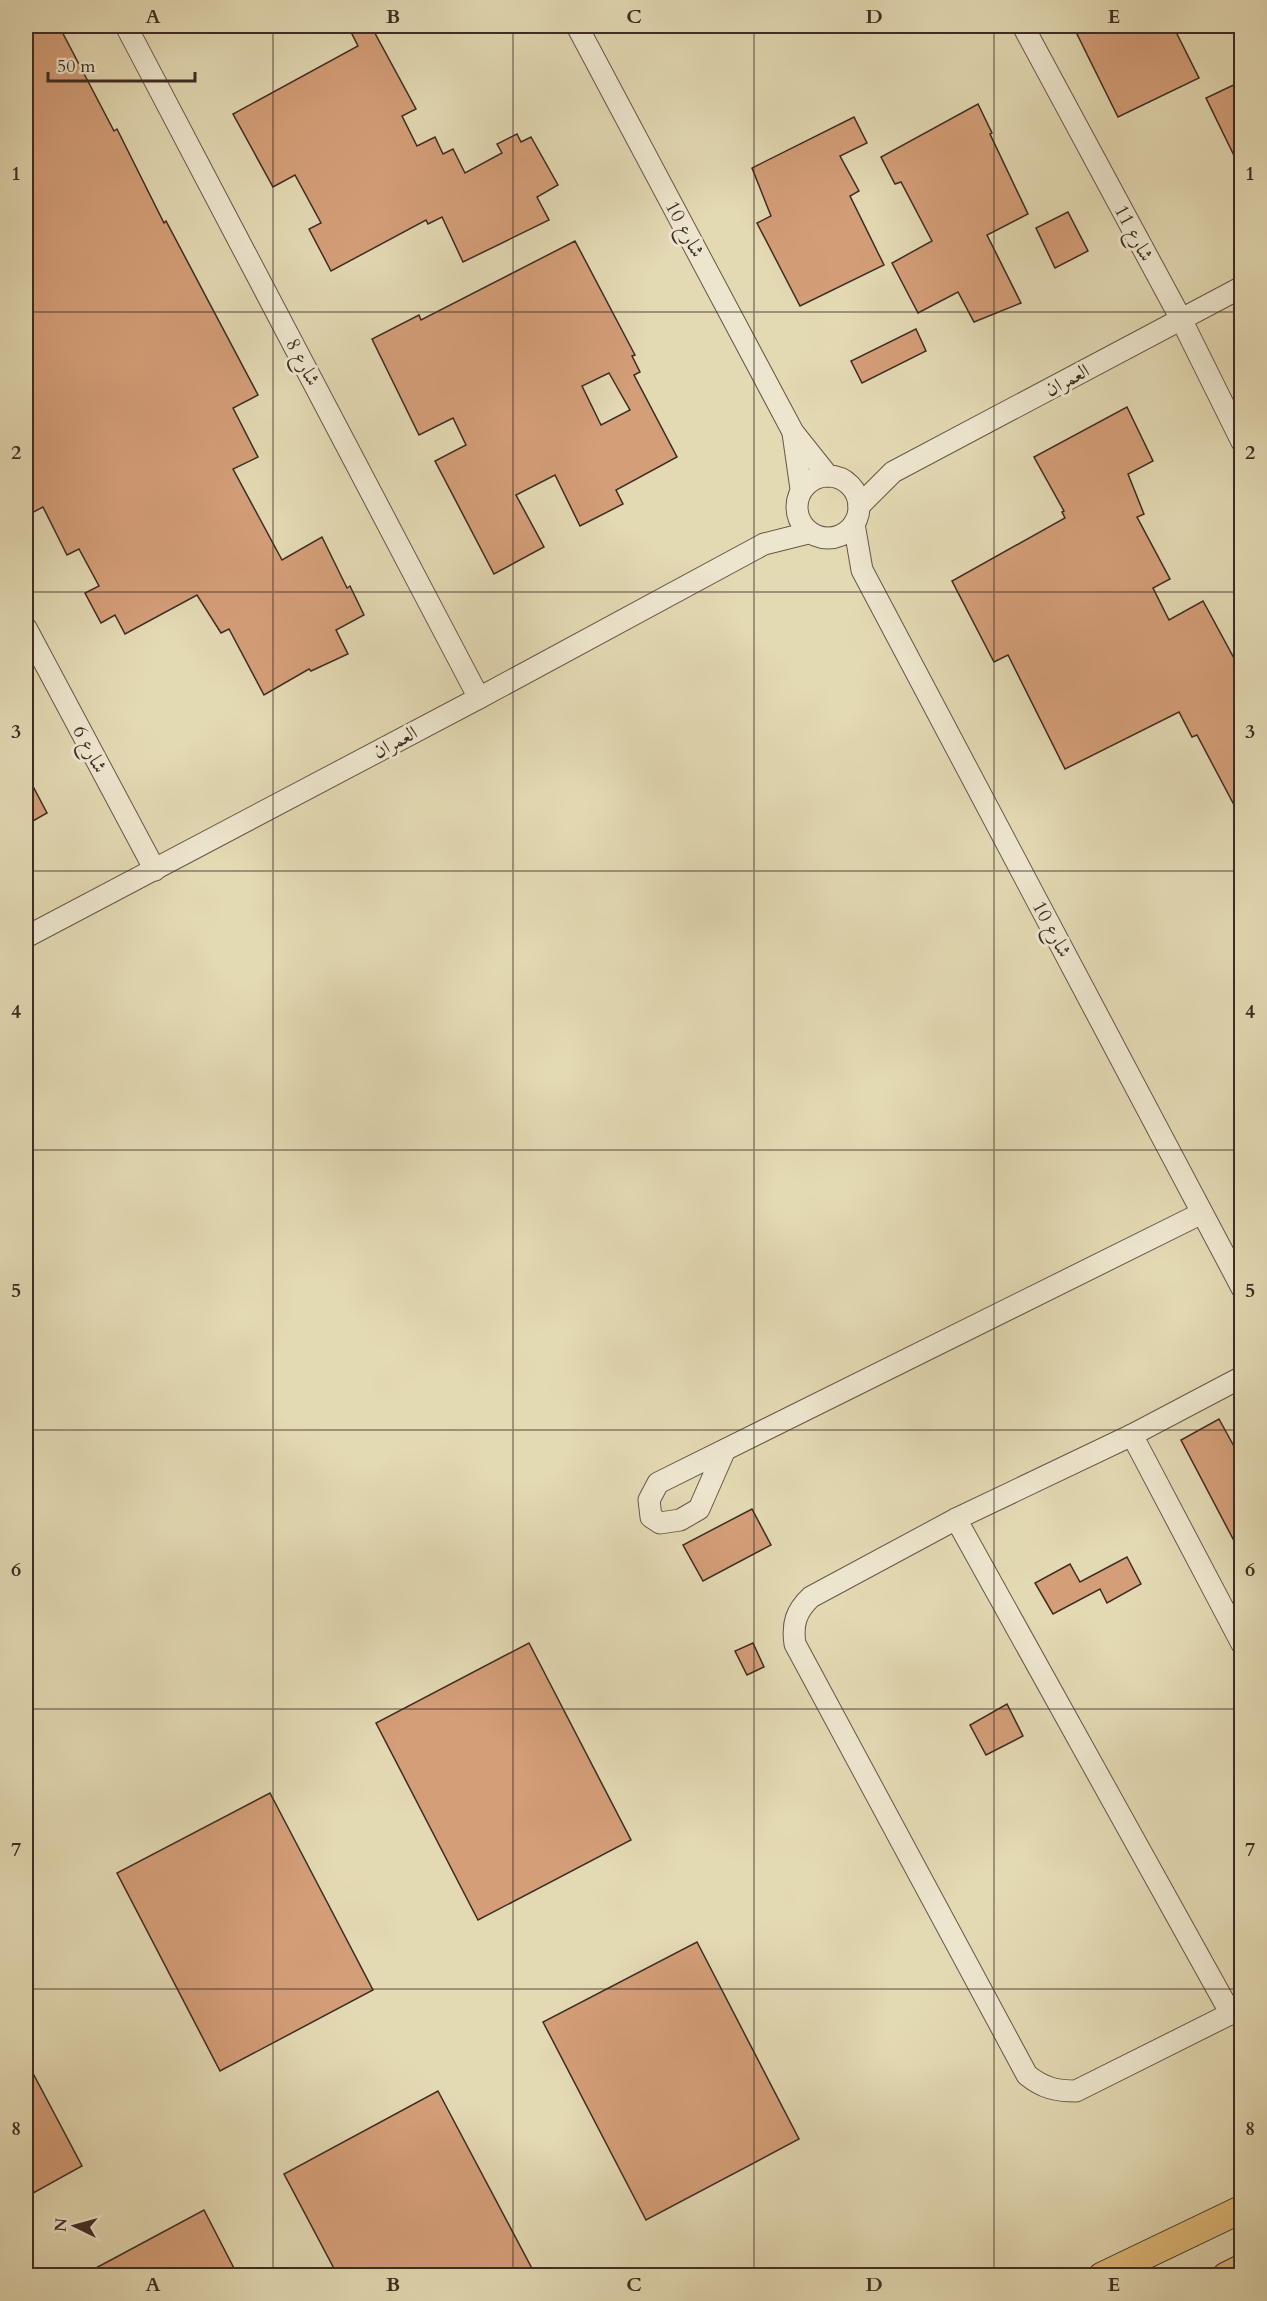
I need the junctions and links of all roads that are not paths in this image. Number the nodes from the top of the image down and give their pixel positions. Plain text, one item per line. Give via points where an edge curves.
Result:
1 (126, 26) edge
2 (577, 26) edge
3 (1023, 26) edge
4 (1242, 287) edge
5 (1181, 319) junction
6 (793, 432) junction
7 (1242, 442) edge
8 (893, 472) junction
9 (836, 478) junction
10 (799, 498) junction
11 (857, 515) junction
12 (817, 536) junction
13 (764, 544) junction
14 (862, 570) junction
15 (26, 628) edge
16 (479, 698) junction
17 (155, 870) junction
18 (26, 937) edge
19 (1202, 1213) junction
20 (1242, 1288) edge
21 (1242, 1377) edge
22 (1132, 1435) junction
23 (724, 1452) dead end
24 (956, 1519) junction
25 (1242, 1644) edge
26 (1236, 2011) edge
27 (1242, 2209) edge
28 (1242, 2268) edge
29 (1102, 2276) edge
30 (1226, 2276) edge

1 - 16 street, شارع 8
2 - 6 street, شارع 10
3 - 5 street, شارع 11
4 - 5 street, العمران
5 - 7 street, شارع 11
5 - 8 street, العمران
6 - 9 street, شارع 10
6 - 10 street, شارع 10
8 - 9 street, العمران
8 - 11 street, العمران
9 - 10 street via 813,479
9 - 11 street via 857,496
10 - 12 street via 797,516 801,525
10 - 13 street, العمران
11 - 12 street via 847,532 837,537
11 - 14 street, شارع 10
12 - 13 street, العمران
12 - 14 street, شارع 10
13 - 16 street, العمران
14 - 19 street, شارع 10
15 - 17 street, شارع 6
16 - 17 street, العمران
17 - 18 street, العمران
19 - 20 street, شارع 10
19 - 23 street
21 - 22 street
22 - 24 street
22 - 25 street
24 - 26 street
24 - 26 street via 811,1597 801,1606 793,1631 795,1644 1027,2075 1041,2086 1076,2091
27 - 29 main road
28 - 30 main road

